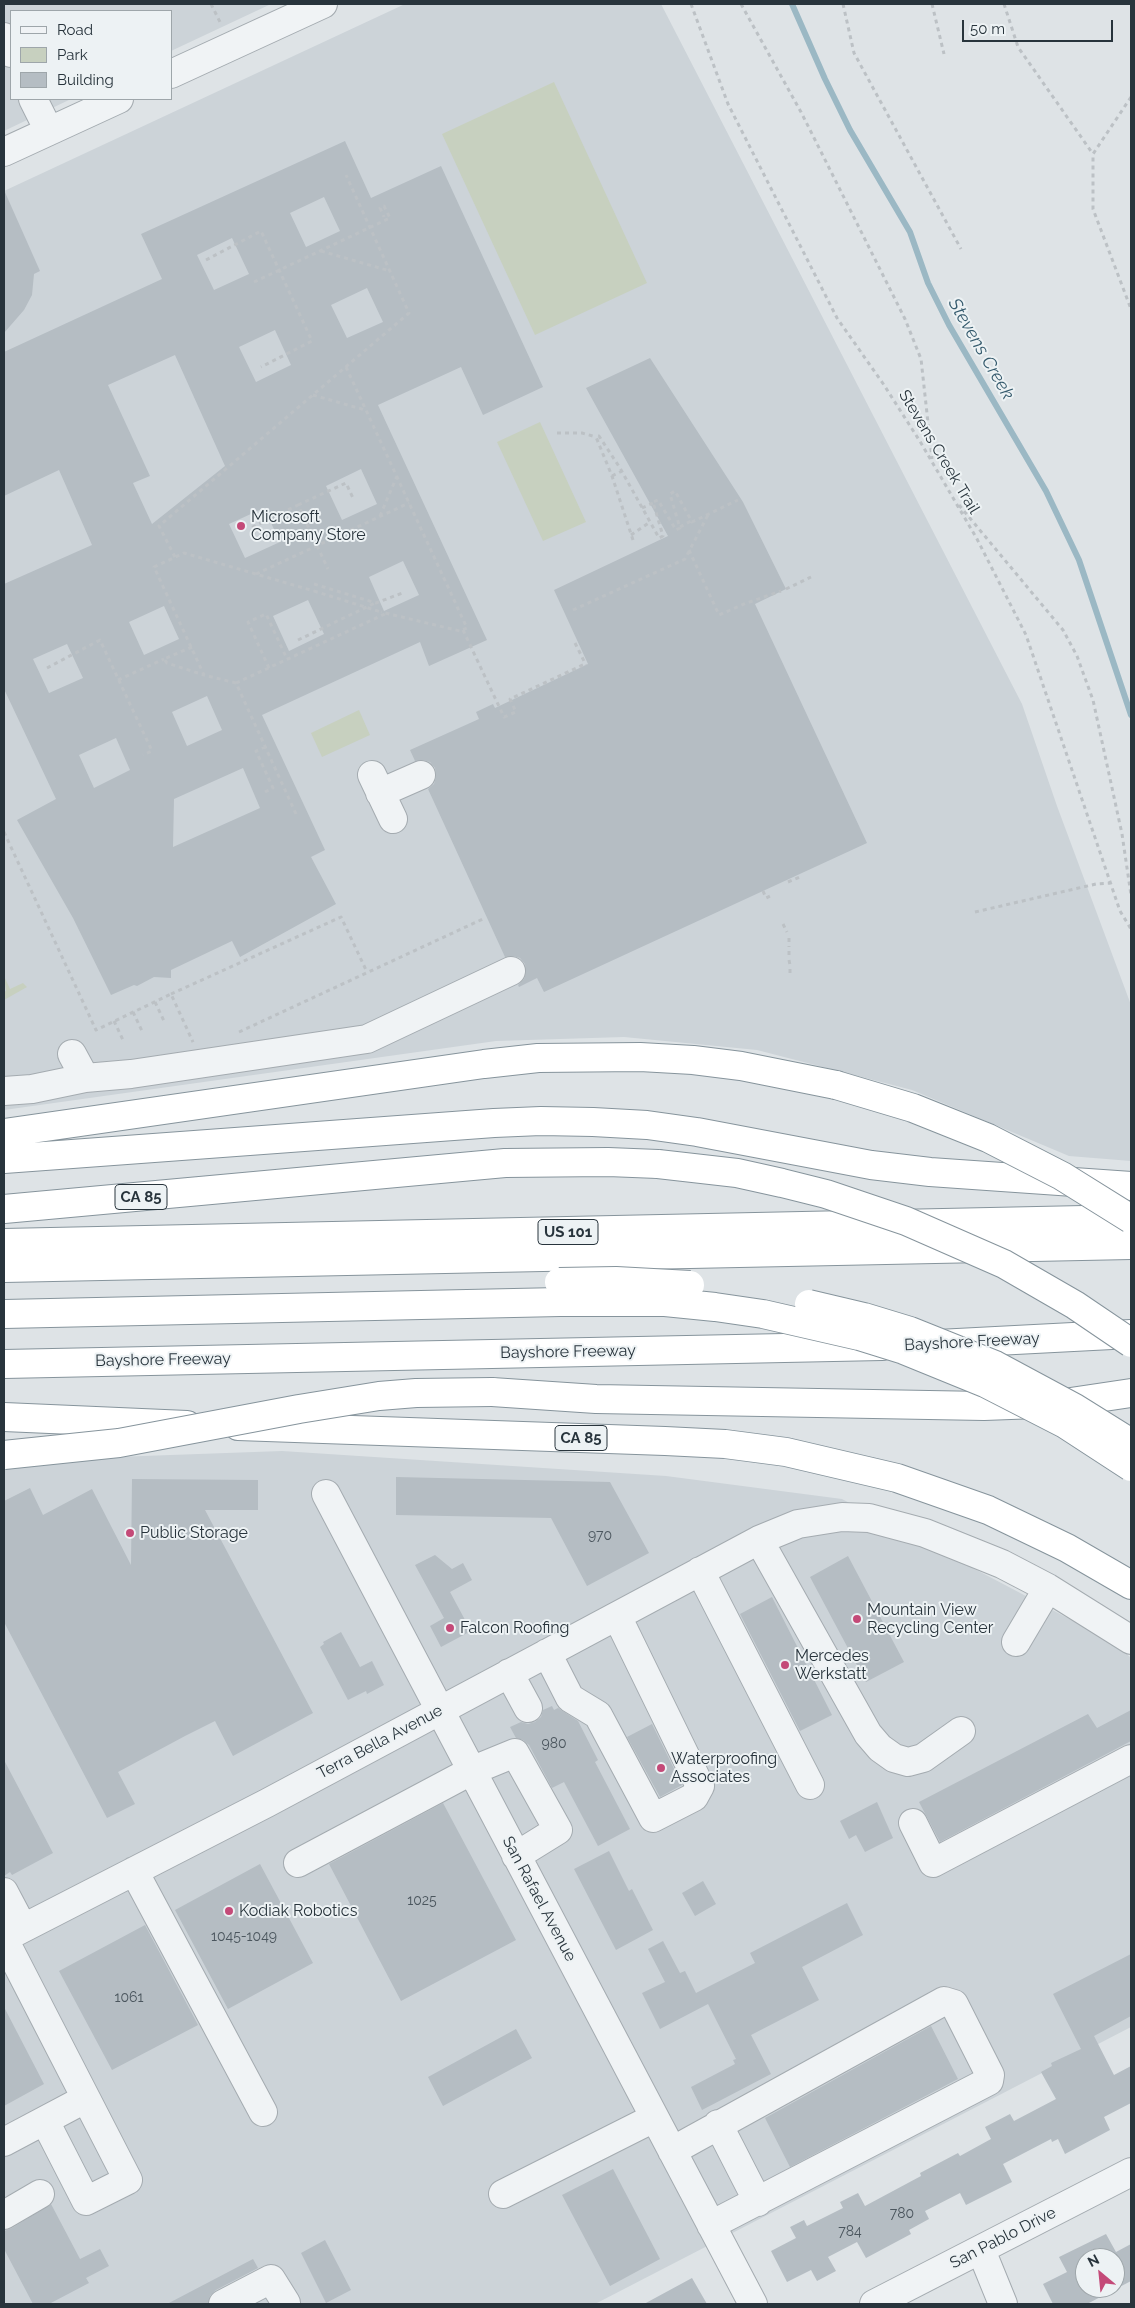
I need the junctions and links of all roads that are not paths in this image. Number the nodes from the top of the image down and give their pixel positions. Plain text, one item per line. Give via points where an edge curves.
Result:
1 (323, 4) edge
2 (4, 37) edge
3 (10, 51) edge
4 (172, 74) edge
5 (34, 100) edge
6 (117, 100) edge
7 (49, 131) junction
8 (4, 152) edge
9 (421, 775) dead end
10 (393, 819) dead end
11 (511, 971) dead end
12 (72, 1054) dead end
13 (85, 1078) junction
14 (4, 1090) edge
15 (4, 1133) edge
16 (4, 1159) edge
17 (1131, 1186) edge
18 (4, 1209) edge
19 (1131, 1219) edge
20 (4, 1243) edge
21 (1131, 1245) edge
22 (4, 1268) edge
23 (559, 1292) junction
24 (4, 1295) edge
25 (4, 1314) edge
26 (1131, 1334) edge
27 (1131, 1343) edge
28 (4, 1364) edge
29 (1131, 1393) edge
30 (4, 1418) edge
31 (136, 1423) junction
32 (4, 1424) edge
33 (1131, 1442) edge
34 (4, 1456) edge
35 (1131, 1467) edge
36 (326, 1494) dead end
37 (757, 1541) junction
38 (700, 1571) junction
39 (1131, 1585) edge
40 (1048, 1588) junction
41 (617, 1616) junction
42 (1131, 1640) edge
43 (1016, 1642) dead end
44 (547, 1653) junction
45 (509, 1673) junction
46 (528, 1708) dead end
47 (439, 1710) junction
48 (960, 1731) dead end
49 (1131, 1759) edge
50 (471, 1770) junction
51 (810, 1785) dead end
52 (913, 1823) dead end
53 (516, 1856) junction
54 (298, 1863) dead end
55 (134, 1871) junction
56 (4, 1892) edge
57 (10, 1935) edge
58 (85, 2099) junction
59 (262, 2112) dead end
60 (654, 2118) junction
61 (45, 2121) junction
62 (718, 2124) junction
63 (4, 2142) edge
64 (672, 2151) junction
65 (1131, 2172) edge
66 (40, 2194) dead end
67 (503, 2194) dead end
68 (758, 2202) junction
69 (4, 2215) edge
70 (711, 2225) junction
71 (981, 2250) junction
72 (286, 2303) dead end
73 (223, 2304) edge
74 (752, 2304) edge
75 (874, 2304) edge
76 (1003, 2304) edge

1 - 4 street
2 - 3 street
5 - 7 street
6 - 7 street
7 - 8 street
9 - 10 street via 376,784
11 - 13 street via 367,1038 132,1049
12 - 13 street
13 - 14 street via 32,1089
15 - 19 highway, bridge via 538,1058 693,1060 742,1066 836,1086 913,1108 988,1138 1062,1176
16 - 17 highway via 541,1121 593,1122 697,1132 872,1165 930,1172
18 - 27 highway, CA 85, bridge via 505,1164 608,1162 729,1172 826,1194 906,1221 1004,1264 1075,1305
19 - 20 highway, US 101
21 - 22 highway, US 101
23 - 24 highway
23 - 25 highway
23 - 33 highway, bridge via 642,1282 718,1288 864,1317 995,1365
23 - 35 highway, bridge via 715,1307 859,1336 912,1353 985,1383 1065,1424
26 - 28 highway, Bayshore Freeway via 844,1347
29 - 34 highway, bridge via 1064,1403 984,1406 596,1399 492,1392 416,1393 299,1408 119,1443
30 - 31 highway, CA 85
31 - 32 highway
31 - 39 highway, CA 85 via 665,1441 786,1452 897,1478 980,1507 1067,1548
36 - 47 street, San Rafael Avenue
37 - 38 street, Terra Bella Avenue
37 - 40 street, Terra Bella Avenue via 798,1524 821,1519 870,1518 896,1523 964,1548
37 - 48 street via 868,1734 880,1748 894,1758 908,1762 923,1758
38 - 41 street, Terra Bella Avenue
38 - 51 street
40 - 42 street, Terra Bella Avenue
40 - 43 street
41 - 44 street, Terra Bella Avenue
41 - 44 street via 700,1786 694,1796 653,1818 598,1715 570,1698
44 - 45 street, Terra Bella Avenue
45 - 46 street
45 - 47 street, Terra Bella Avenue
47 - 50 street, San Rafael Avenue
47 - 55 street, Terra Bella Avenue
49 - 52 street via 933,1863
50 - 53 street, San Rafael Avenue
50 - 53 street via 515,1753 558,1830
50 - 54 street
53 - 60 street, San Rafael Avenue
55 - 57 street, Terra Bella Avenue
55 - 59 street
56 - 57 street
57 - 58 street
58 - 61 street
58 - 61 street via 128,2180 86,2201
60 - 64 street, San Rafael Avenue
60 - 67 street
61 - 63 street
62 - 64 street
62 - 68 street
62 - 68 street via 944,2000 954,2004 968,2031 990,2075 990,2082
64 - 70 street, San Rafael Avenue
65 - 71 street, San Pablo Drive
66 - 69 street
68 - 70 street
70 - 74 street, San Rafael Avenue
71 - 75 street, San Pablo Drive
71 - 76 street
72 - 73 street via 272,2279

